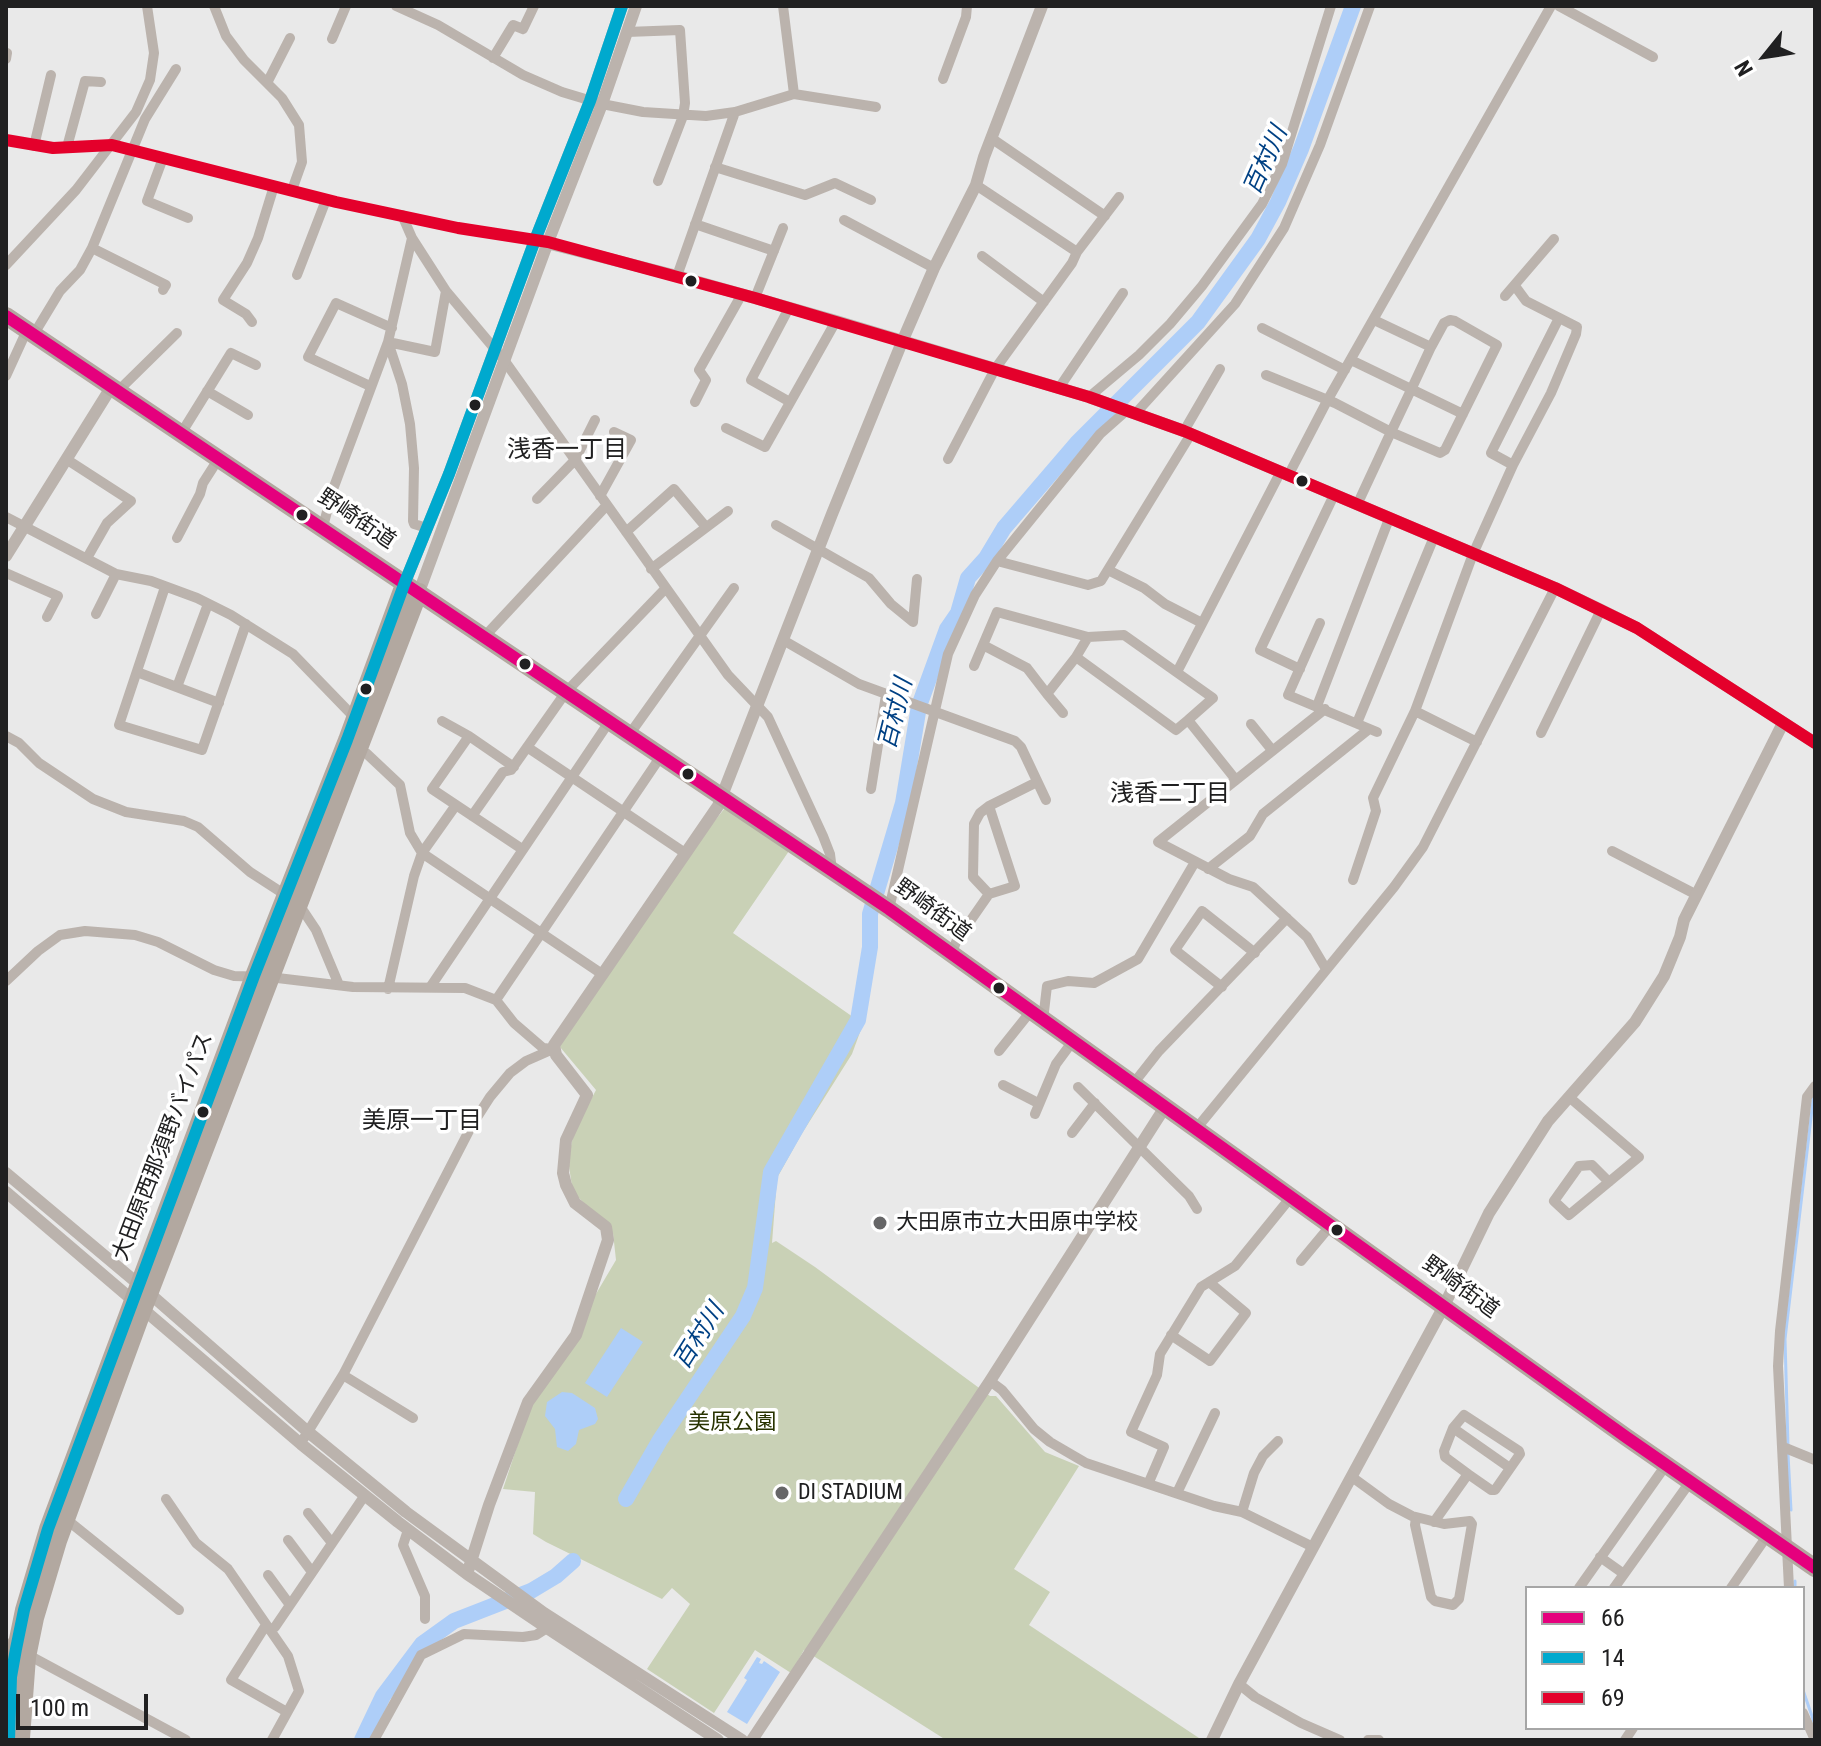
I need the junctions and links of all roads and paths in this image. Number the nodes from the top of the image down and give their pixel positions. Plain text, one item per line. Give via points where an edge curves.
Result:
1 (147, 6) edge
2 (214, 6) edge
3 (346, 6) edge
4 (400, 6) edge
5 (534, 6) edge
6 (622, 6) edge
7 (636, 6) edge
8 (785, 6) edge
9 (967, 6) edge
10 (1042, 6) edge
11 (1331, 6) edge
12 (1370, 6) edge
13 (1551, 6) edge
14 (1559, 6) edge
15 (627, 32) junction
16 (290, 38) dead end
17 (332, 39) dead end
18 (1653, 57) dead end
19 (493, 58) junction
20 (176, 69) dead end
21 (51, 75) dead end
22 (943, 79) dead end
23 (101, 82) dead end
24 (267, 83) junction
25 (794, 94) junction
26 (596, 102) junction
27 (876, 107) dead end
28 (735, 112) junction
29 (683, 116) junction
30 (991, 138) junction
31 (6, 140) edge
32 (112, 145) junction
33 (34, 146) junction
34 (67, 147) junction
35 (131, 150) junction
36 (163, 158) junction
37 (715, 167) junction
38 (658, 181) dead end
39 (976, 185) junction
40 (274, 186) junction
41 (292, 190) junction
42 (1119, 197) dead end
43 (326, 200) junction
44 (871, 200) dead end
45 (402, 215) junction
46 (1105, 216) junction
47 (188, 218) dead end
48 (844, 220) dead end
49 (695, 224) junction
50 (783, 228) dead end
51 (412, 238) junction
52 (1554, 239) dead end
53 (541, 241) junction
54 (92, 248) junction
55 (774, 251) junction
56 (1077, 252) junction
57 (982, 256) dead end
58 (6, 265) edge
59 (934, 268) junction
60 (297, 275) dead end
61 (677, 276) junction
62 (1515, 286) junction
63 (163, 290) dead end
64 (446, 291) junction
65 (1123, 293) dead end
66 (742, 294) junction
67 (1505, 296) dead end
68 (755, 298) junction
69 (1044, 302) junction
70 (789, 308) junction
71 (6, 316) edge
72 (1559, 318) junction
73 (1374, 320) junction
74 (836, 321) junction
75 (252, 322) dead end
76 (392, 328) junction
77 (1262, 328) dead end
78 (30, 332) junction
79 (177, 333) dead end
80 (388, 342) junction
81 (902, 342) junction
82 (1431, 347) junction
83 (499, 355) junction
84 (1351, 360) junction
85 (256, 365) dead end
86 (995, 369) junction
87 (1220, 369) dead end
88 (1345, 370) junction
89 (1266, 375) dead end
90 (6, 376) edge
91 (370, 386) junction
92 (115, 388) junction
93 (1059, 388) junction
94 (1411, 390) junction
95 (207, 391) junction
96 (1094, 398) junction
97 (1327, 401) junction
98 (695, 402) dead end
99 (790, 402) junction
100 (1127, 411) junction
101 (1463, 414) junction
102 (248, 415) dead end
103 (595, 420) dead end
104 (726, 428) dead end
105 (182, 432) junction
106 (614, 432) dead end
107 (1391, 432) junction
108 (1188, 433) junction
109 (219, 458) junction
110 (66, 459) junction
111 (948, 459) dead end
112 (575, 460) junction
113 (1513, 465) junction
114 (1284, 474) junction
115 (1334, 495) junction
116 (537, 499) dead end
117 (604, 500) junction
118 (1357, 505) junction
119 (728, 511) dead end
120 (6, 517) edge
121 (1389, 519) junction
122 (776, 525) dead end
123 (323, 527) junction
124 (706, 527) junction
125 (25, 528) junction
126 (427, 528) junction
127 (626, 532) junction
128 (1434, 537) junction
129 (177, 538) dead end
130 (818, 550) junction
131 (1473, 554) junction
132 (6, 556) edge
133 (87, 558) junction
134 (997, 561) junction
135 (651, 569) junction
136 (1108, 570) junction
137 (6, 573) edge
138 (116, 574) junction
139 (917, 579) dead end
140 (165, 587) junction
141 (412, 587) junction
142 (734, 588) dead end
143 (1555, 588) junction
144 (665, 589) junction
145 (208, 604) junction
146 (1601, 610) junction
147 (96, 614) dead end
148 (47, 617) dead end
149 (1202, 623) junction
150 (1320, 623) dead end
151 (246, 624) junction
152 (485, 636) junction
153 (700, 637) junction
154 (1088, 637) junction
155 (783, 640) junction
156 (983, 645) junction
157 (1076, 657) junction
158 (974, 666) dead end
159 (1300, 669) junction
160 (137, 672) junction
161 (1177, 672) junction
162 (177, 687) junction
163 (566, 692) junction
164 (1047, 694) junction
165 (886, 695) junction
166 (219, 703) junction
167 (758, 703) junction
168 (1321, 708) junction
169 (1415, 711) junction
170 (933, 712) junction
171 (1063, 713) dead end
172 (354, 717) junction
173 (1188, 720) junction
174 (442, 721) dead end
175 (609, 722) junction
176 (1357, 723) junction
177 (1783, 723) junction
178 (1251, 724) dead end
179 (1541, 733) dead end
180 (629, 735) junction
181 (6, 736) edge
182 (469, 736) junction
183 (1477, 742) junction
184 (1815, 743) edge
185 (527, 747) junction
186 (357, 749) junction
187 (1272, 750) junction
188 (661, 756) junction
189 (514, 767) junction
190 (572, 777) junction
191 (1236, 780) junction
192 (1037, 782) junction
193 (871, 789) dead end
194 (720, 796) junction
195 (1046, 800) dead end
196 (456, 805) junction
197 (989, 806) junction
198 (624, 812) junction
199 (472, 816) junction
200 (522, 849) junction
201 (1612, 851) dead end
202 (422, 853) junction
203 (685, 853) junction
204 (1195, 862) junction
205 (1208, 869) junction
206 (832, 871) junction
207 (1353, 880) dead end
208 (989, 894) junction
209 (1697, 895) junction
210 (489, 898) junction
211 (292, 900) junction
212 (886, 907) junction
213 (1287, 918) junction
214 (540, 934) junction
215 (1255, 953) junction
216 (951, 954) junction
217 (1326, 969) junction
218 (602, 974) junction
219 (262, 976) junction
220 (6, 981) edge
221 (339, 985) junction
222 (431, 986) junction
223 (1222, 987) junction
224 (388, 989) junction
225 (496, 1000) junction
226 (1037, 1016) junction
227 (1073, 1041) junction
228 (553, 1049) junction
229 (999, 1051) dead end
230 (1133, 1084) junction
231 (1003, 1085) dead end
232 (1815, 1086) edge
233 (1078, 1087) dead end
234 (1569, 1097) junction
235 (1095, 1103) junction
236 (1165, 1107) junction
237 (1196, 1129) junction
238 (1072, 1133) dead end
239 (1139, 1146) junction
240 (6, 1173) edge
241 (1609, 1182) junction
242 (6, 1192) edge
243 (1291, 1197) junction
244 (1197, 1209) dead end
245 (1331, 1225) junction
246 (1301, 1261) dead end
247 (1209, 1282) junction
248 (141, 1295) junction
249 (1444, 1306) junction
250 (1171, 1335) junction
251 (343, 1375) junction
252 (990, 1381) junction
253 (1215, 1413) dead end
254 (413, 1418) dead end
255 (1453, 1428) junction
256 (307, 1431) junction
257 (1278, 1441) dead end
258 (301, 1444) junction
259 (1783, 1447) junction
260 (1815, 1460) edge
261 (1666, 1465) junction
262 (1510, 1468) junction
263 (1468, 1474) junction
264 (1352, 1477) junction
265 (1149, 1482) junction
266 (1690, 1482) junction
267 (1177, 1493) junction
268 (365, 1495) junction
269 (166, 1499) dead end
270 (1242, 1512) junction
271 (308, 1513) dead end
272 (1416, 1518) junction
273 (66, 1519) junction
274 (1434, 1522) junction
275 (408, 1530) junction
276 (1767, 1536) junction
277 (288, 1540) dead end
278 (332, 1543) junction
279 (1313, 1547) junction
280 (1787, 1549) junction
281 (1600, 1557) junction
282 (469, 1568) junction
283 (1815, 1568) edge
284 (312, 1572) junction
285 (1624, 1574) junction
286 (268, 1575) dead end
287 (1580, 1586) edge
288 (1615, 1586) edge
289 (1732, 1586) edge
290 (1789, 1586) edge
291 (290, 1605) junction
292 (524, 1606) junction
293 (179, 1610) dead end
294 (425, 1619) dead end
295 (270, 1626) junction
296 (547, 1628) junction
297 (16, 1650) edge
298 (1239, 1684) junction
299 (287, 1712) junction
300 (1805, 1718) edge
301 (9, 1740) edge
302 (21, 1740) edge
303 (186, 1740) edge
304 (272, 1740) edge
305 (374, 1740) edge
306 (718, 1740) edge
307 (742, 1740) edge
308 (752, 1740) edge
309 (1212, 1740) edge
310 (1340, 1740) edge
311 (1368, 1740) edge
312 (1379, 1740) edge
313 (1815, 1740) edge

1 - 32 street via 154,53 150,80 136,112
2 - 24 street via 226,36
3 - 17 street
4 - 19 street
5 - 19 street via 523,29 513,25
6 - 26 street
7 - 15 street
8 - 25 street
9 - 22 street
10 - 30 street
11 - 96 street via 1282,164 1262,204 1170,324
12 - 100 street via 1284,228 1235,304 1192,354
13 - 73 street
14 - 18 street
15 - 26 street
15 - 29 street via 680,30
16 - 24 street
19 - 26 street via 562,92
20 - 35 street
21 - 33 street
23 - 34 street via 85,81
24 - 41 street via 299,125 302,162
25 - 27 street
25 - 28 street
26 - 29 street
26 - 53 street
28 - 29 street
28 - 37 street
29 - 38 street
30 - 39 street
30 - 46 street
31 - 33 street
32 - 34 street
32 - 35 street
32 - 58 street
33 - 34 street
35 - 36 street
35 - 54 street
36 - 40 street
36 - 47 street via 147,201
37 - 44 street via 805,195 835,183
37 - 49 street
39 - 56 street
39 - 59 street
40 - 41 street
40 - 75 street via 247,263 223,300
41 - 43 street
42 - 46 street
43 - 45 street
43 - 60 street
45 - 51 street
45 - 53 street
46 - 56 street
48 - 59 street
49 - 55 street
49 - 61 street
50 - 55 street
51 - 64 street
51 - 76 street
52 - 62 street
53 - 61 street
53 - 83 street
54 - 63 street via 166,285
54 - 78 street
55 - 68 street
56 - 69 street
57 - 69 street
59 - 81 street
61 - 66 street
62 - 67 street
62 - 72 street via 1526,301
64 - 80 street via 435,352
64 - 83 street
65 - 93 street
66 - 68 street
66 - 98 street via 699,370 706,380
68 - 70 street
69 - 86 street
70 - 74 street
70 - 99 street via 751,380
71 - 78 highway, 野崎街道
72 - 113 street via 1577,327 1576,334
72 - 113 street via 1491,453
73 - 82 street
73 - 84 street
74 - 81 street
74 - 99 street
76 - 80 street
76 - 91 street via 336,303 308,357
77 - 88 street
78 - 90 street
78 - 92 highway, 野崎街道
79 - 92 street
80 - 91 street
80 - 126 street via 410,424 413,521
81 - 86 street
81 - 130 street
82 - 94 street
82 - 101 street via 1450,320 1497,345
83 - 112 street
83 - 126 street
83 - 141 street
84 - 88 street
84 - 94 street
85 - 95 street via 231,353
86 - 93 street
86 - 111 street
87 - 108 street
88 - 97 street
89 - 97 street
91 - 123 street
92 - 105 highway, 野崎街道
92 - 110 street
93 - 96 street
94 - 101 street
94 - 107 street
95 - 102 street
95 - 105 street
96 - 100 street
97 - 107 street
97 - 114 street
99 - 104 street via 765,447
100 - 108 street
100 - 134 street via 1100,434
101 - 107 street via 1440,453
103 - 112 street
105 - 109 highway, 野崎街道
106 - 117 street via 631,440
107 - 118 street
108 - 114 street
108 - 136 street
109 - 123 highway, 野崎街道
109 - 129 street
110 - 125 street
110 - 133 street via 131,501 107,523
112 - 116 street
112 - 117 street
113 - 131 street
114 - 115 street
114 - 149 street
115 - 118 street
115 - 159 street via 1260,650
117 - 127 street
117 - 152 street
118 - 121 street
119 - 124 street
120 - 125 street
121 - 128 street
121 - 168 street
122 - 130 street
123 - 141 highway, 野崎街道
124 - 127 street via 674,489
124 - 135 street
125 - 132 street
125 - 133 street
126 - 141 street
127 - 135 street
128 - 131 street
128 - 176 street
130 - 139 street via 869,578 913,622
130 - 155 street
131 - 143 street
131 - 169 street
133 - 138 street
134 - 136 street via 1088,585 1101,581
134 - 170 street via 948,654
135 - 144 street
136 - 149 street
137 - 148 street via 58,596
138 - 140 street
138 - 147 street
140 - 145 street
140 - 160 street
141 - 152 highway, 野崎街道
141 - 172 highway, 大田原西那須野バイパス
141 - 186 highway, 大田原西那須野バイパス
142 - 153 street
143 - 146 street
143 - 183 street
144 - 153 street
144 - 163 street
145 - 151 street
145 - 162 street
146 - 177 street
146 - 179 street
149 - 161 street
150 - 159 street
151 - 166 street
151 - 172 street via 293,654
152 - 163 highway, 野崎街道
153 - 167 street via 728,675
153 - 180 street
154 - 156 street via 997,612
154 - 157 street
154 - 161 street via 1124,635
155 - 165 street
155 - 167 street
156 - 158 street
156 - 164 street via 1027,668
157 - 164 street
157 - 173 street via 1176,730
159 - 168 street via 1288,695
160 - 162 street
160 - 166 street via 119,725 202,750
161 - 173 street via 1213,698
162 - 166 street
163 - 175 highway, 野崎街道
163 - 185 street
164 - 171 street
165 - 170 street
165 - 193 street
167 - 194 street
167 - 206 street via 798,780 830,854
168 - 176 street
168 - 187 street
169 - 183 street
169 - 207 street via 1373,798 1376,811
170 - 192 street via 1015,741
170 - 212 street
172 - 211 highway, 大田原西那須野バイパス
173 - 191 street
174 - 182 street
175 - 180 highway, 野崎街道
175 - 190 street
176 - 205 street via 1373,730 1263,814 1250,836
177 - 184 street
177 - 209 street
178 - 187 street
180 - 188 highway, 野崎街道
181 - 211 street via 93,799 126,812 198,827
182 - 189 street
182 - 196 street via 432,789
183 - 217 street via 1417,855
185 - 189 street
185 - 190 street
186 - 202 street via 400,785 410,833
186 - 211 highway, 大田原西那須野バイパス
187 - 191 street
188 - 194 highway, 野崎街道
188 - 198 street
189 - 199 street via 503,772
190 - 198 street
190 - 200 street
191 - 204 street via 1158,842
192 - 195 street
192 - 197 street
194 - 203 street
194 - 206 highway, 野崎街道
196 - 199 street
196 - 202 street
197 - 208 street via 974,824 973,877
197 - 208 street via 1015,886
198 - 203 street
198 - 214 street
199 - 200 street
200 - 210 street
201 - 209 street
202 - 210 street
202 - 224 street
203 - 218 street
204 - 205 street
204 - 226 street via 1138,959 1094,983 1047,986
205 - 213 street via 1253,887
206 - 212 highway, 野崎街道
208 - 216 street
209 - 234 street via 1651,997
210 - 214 street
210 - 222 street
211 - 219 highway, 大田原西那須野バイパス
211 - 221 street via 316,930
212 - 216 highway, 野崎街道
213 - 215 street
213 - 217 street via 1307,937
214 - 218 street
214 - 225 street
215 - 223 street
215 - 223 street via 1202,911 1175,950
216 - 226 highway, 野崎街道
217 - 237 street
218 - 228 street
219 - 220 street via 223,974 135,935 85,931 60,935
219 - 221 street
219 - 248 highway, 大田原西那須野バイパス
221 - 224 street
222 - 224 street
222 - 225 street via 465,988
223 - 230 street
225 - 228 street via 523,1031 543,1048
226 - 227 highway, 野崎街道
226 - 229 street
227 - 230 highway, 野崎街道
227 - 231 street via 1036,1108
228 - 251 street via 510,1073 490,1097
228 - 282 street via 587,1095 566,1140 566,1185 575,1203 608,1230 608,1240 576,1335 528,1402
230 - 236 highway, 野崎街道
232 - 259 street via 1807,1097 1780,1331
233 - 235 street
234 - 241 street via 1639,1157
234 - 249 street via 1489,1213
235 - 238 street
235 - 239 street
236 - 237 highway, 野崎街道
236 - 239 street
237 - 243 highway, 野崎街道
239 - 244 street
239 - 252 street
240 - 248 street
241 - 241 street via 1569,1215 1554,1201 1579,1166 1592,1165
242 - 248 street
243 - 245 highway, 野崎街道
243 - 247 street via 1235,1266
245 - 246 street
245 - 249 highway, 野崎街道
247 - 250 street
247 - 250 street via 1246,1313 1210,1361
248 - 256 street
248 - 258 street
248 - 273 highway, 大田原西那須野バイパス
248 - 297 highway, 大田原西那須野バイパス via 48,1529
249 - 261 highway, 野崎街道
249 - 264 street
250 - 265 street via 1131,1432 1164,1447
251 - 254 street
251 - 256 street
252 - 265 street via 1050,1442 1086,1463
252 - 308 street
253 - 267 street
255 - 262 street
255 - 262 street via 1464,1415 1519,1451
255 - 263 street via 1445,1457
256 - 258 street
256 - 282 street
257 - 270 street via 1258,1464
258 - 268 street
259 - 260 street
259 - 280 street
261 - 266 highway, 野崎街道
261 - 281 street
262 - 263 street via 1495,1490
263 - 274 street
264 - 272 street
264 - 279 street
265 - 267 street
266 - 276 highway, 野崎街道
266 - 285 street
267 - 270 street
268 - 275 street
268 - 278 street
269 - 295 street via 196,1543 228,1569
270 - 279 street
271 - 278 street
272 - 274 street
272 - 274 street via 1431,1597 1453,1605 1459,1599 1472,1524
273 - 293 street
273 - 297 highway, 大田原西那須野バイパス via 39,1603
275 - 282 street
275 - 294 street via 403,1545 425,1596
276 - 280 highway, 野崎街道
276 - 289 street
277 - 284 street
278 - 284 street
279 - 298 street
280 - 283 highway, 野崎街道
280 - 290 street
281 - 285 street
281 - 287 street
282 - 292 street
284 - 291 street
285 - 288 street
286 - 291 street
291 - 295 street
292 - 296 street
292 - 307 street
295 - 299 street via 288,1656 299,1691
295 - 299 street via 231,1680
296 - 305 street via 523,1637 464,1634 421,1655
296 - 306 street
297 - 301 highway, 大田原西那須野バイパス
297 - 302 highway, 大田原西那須野バイパス via 23,1687
297 - 303 street
298 - 309 street
298 - 310 street via 1301,1723
299 - 304 street
300 - 313 street
311 - 312 street

